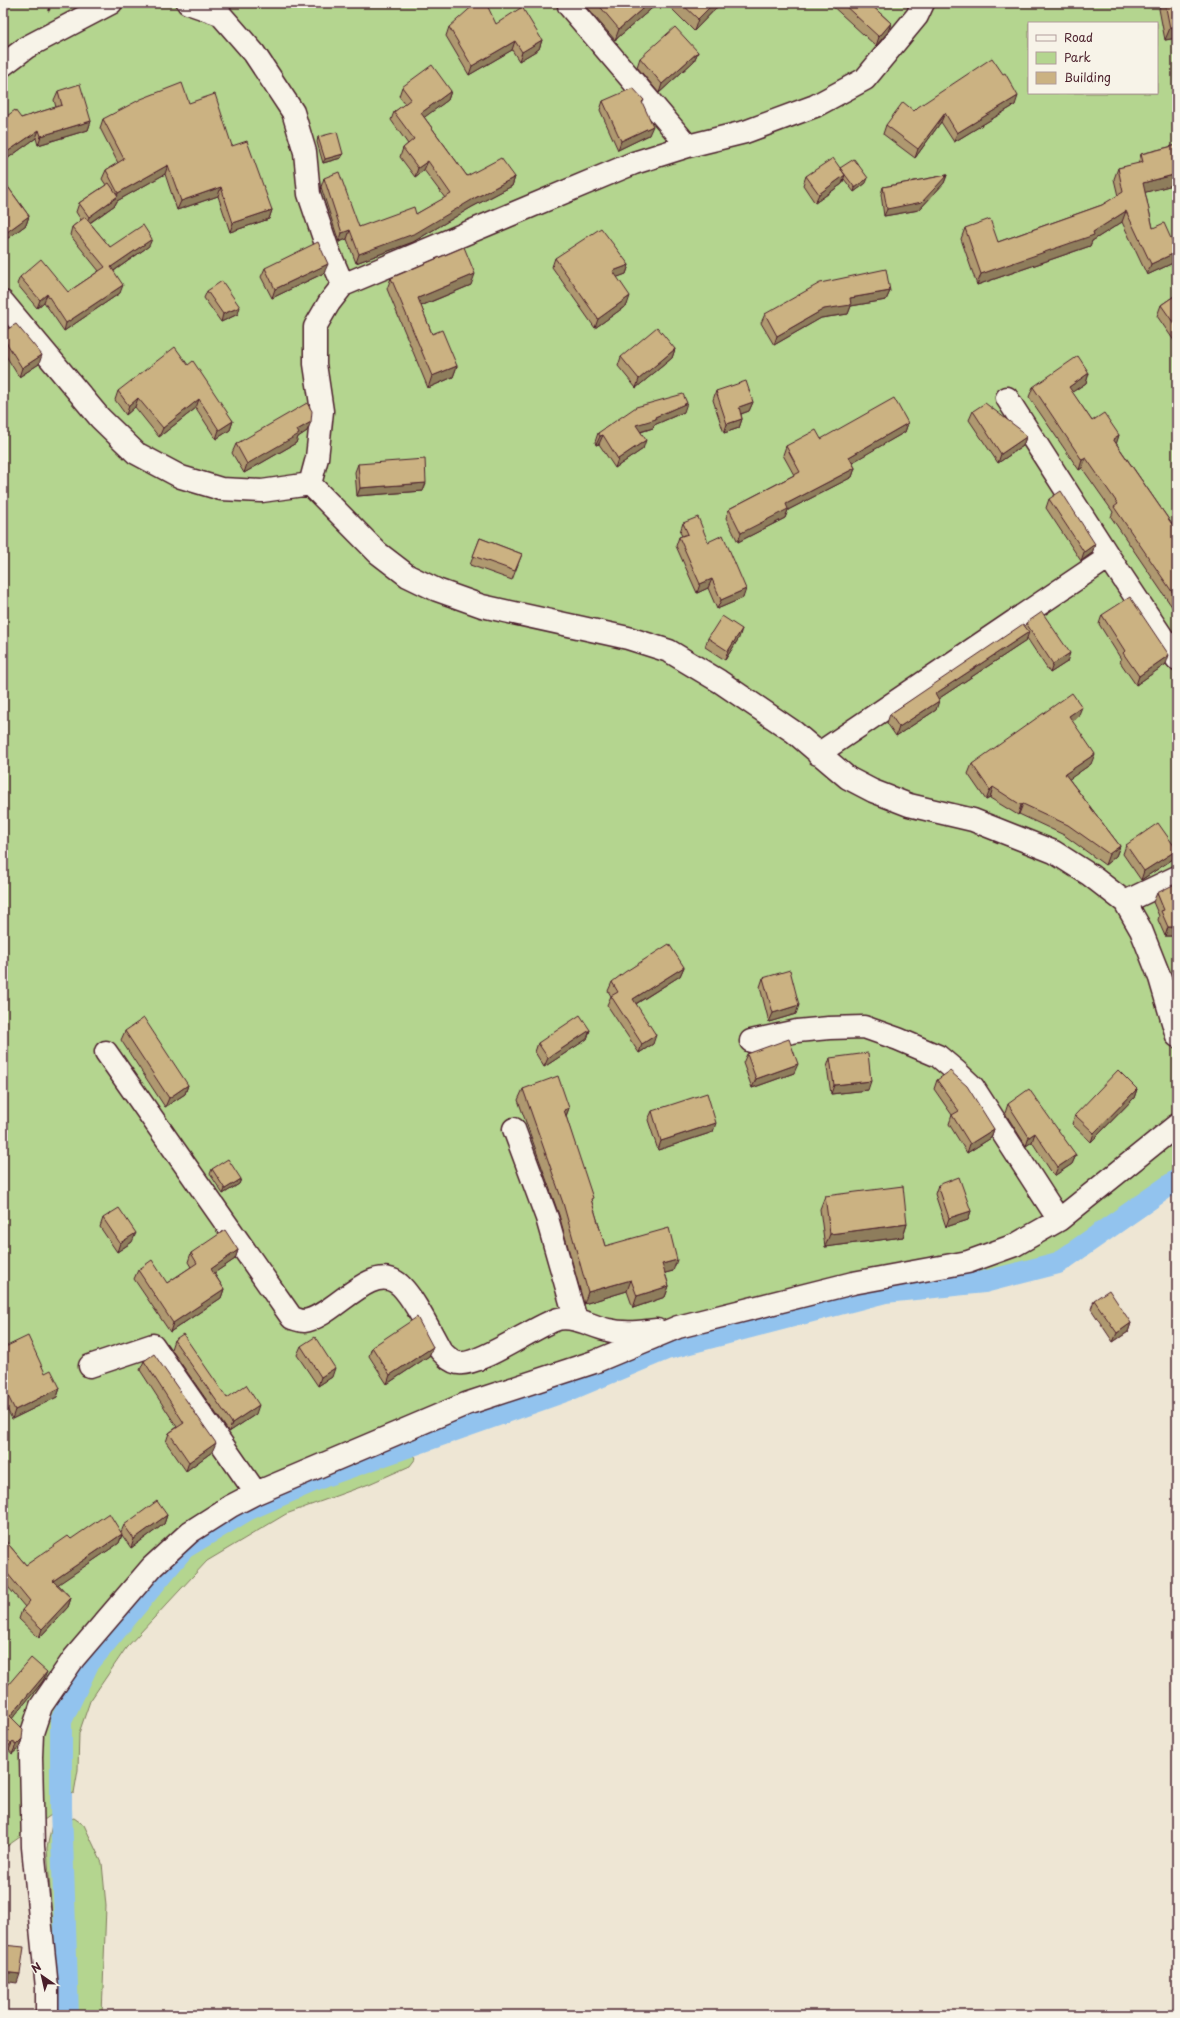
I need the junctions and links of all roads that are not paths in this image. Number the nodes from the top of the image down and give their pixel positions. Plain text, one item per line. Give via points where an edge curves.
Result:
1 (111, 3) edge
2 (188, 3) edge
3 (923, 3) edge
4 (569, 6) dead end
5 (3, 65) edge
6 (688, 146) junction
7 (343, 285) junction
8 (3, 302) edge
9 (1007, 398) dead end
10 (310, 484) junction
11 (1109, 557) junction
12 (1177, 659) edge
13 (818, 754) junction
14 (1177, 878) edge
15 (1125, 902) junction
16 (1177, 1036) edge
17 (751, 1041) dead end
18 (106, 1052) dead end
19 (1177, 1125) edge
20 (514, 1128) dead end
21 (1059, 1220) junction
22 (576, 1320) junction
23 (678, 1327) junction
24 (90, 1366) dead end
25 (256, 1494) junction
26 (47, 2015) edge

1 - 5 street via 27,47
2 - 7 street via 220,14 254,53 293,112 305,152 309,194
3 - 6 street via 917,16 865,79 815,106 745,132
4 - 6 street
6 - 7 street via 634,163
7 - 10 street via 315,327 315,364 322,411 317,458
8 - 10 street via 100,418 136,453 181,477 221,489 262,490
9 - 11 street
10 - 13 street via 378,553 408,576 437,590 482,606 628,638 669,651 732,689 794,732
11 - 12 street
11 - 13 street
13 - 15 street via 848,778 873,791 909,805 973,820 1054,852
14 - 15 street
15 - 16 street via 1141,930 1160,978
17 - 21 street via 797,1031 864,1027 938,1056 973,1087
18 - 22 street via 292,1318 302,1321 313,1319 363,1284 384,1278 396,1282 405,1290 441,1351 449,1360 460,1363 476,1359 560,1318
19 - 21 street
20 - 22 street via 547,1218
21 - 23 street via 1015,1245 968,1262 853,1283
22 - 23 street via 609,1330 638,1332
23 - 25 street via 594,1362 466,1404
24 - 25 street via 153,1345
25 - 26 street via 231,1506 190,1532 152,1567 74,1658 41,1706 32,1733 31,1757 33,1847 47,1988

